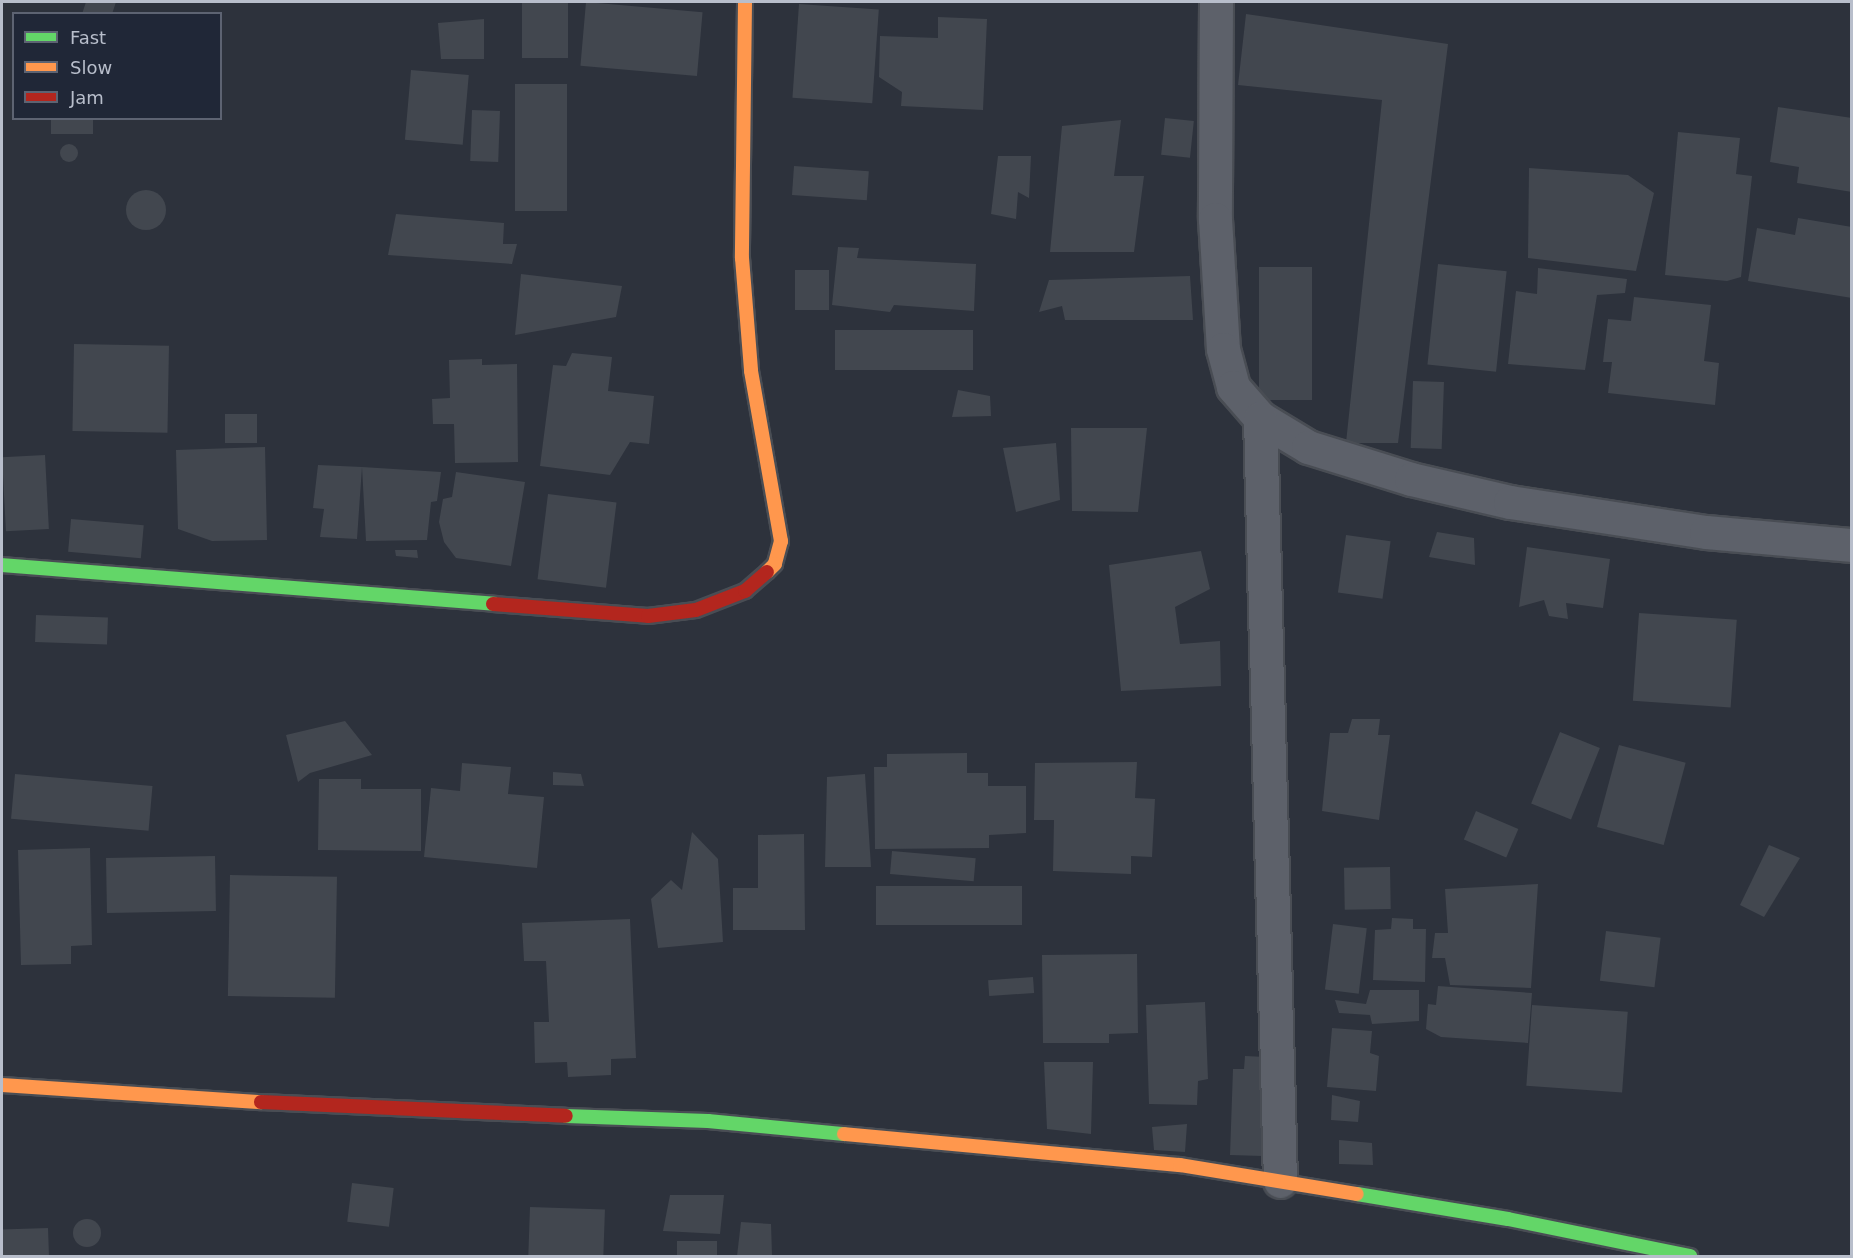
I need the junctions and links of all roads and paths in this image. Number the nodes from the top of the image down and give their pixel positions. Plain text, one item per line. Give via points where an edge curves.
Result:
1 (745, 2) edge
2 (1216, 2) edge
3 (1260, 418) junction
4 (1851, 545) edge
5 (2, 565) edge
6 (2, 1085) edge
7 (1280, 1181) junction
8 (1690, 1257) edge

1 - 5 street via 742,258 752,371 781,541 775,564 761,579 745,591 696,610 648,616
2 - 3 street via 1215,219 1223,349 1233,387
3 - 4 street via 1308,447 1411,479 1510,502 1706,532
3 - 7 street
6 - 7 street via 363,1109 708,1121 1180,1165
7 - 8 street via 1508,1219

